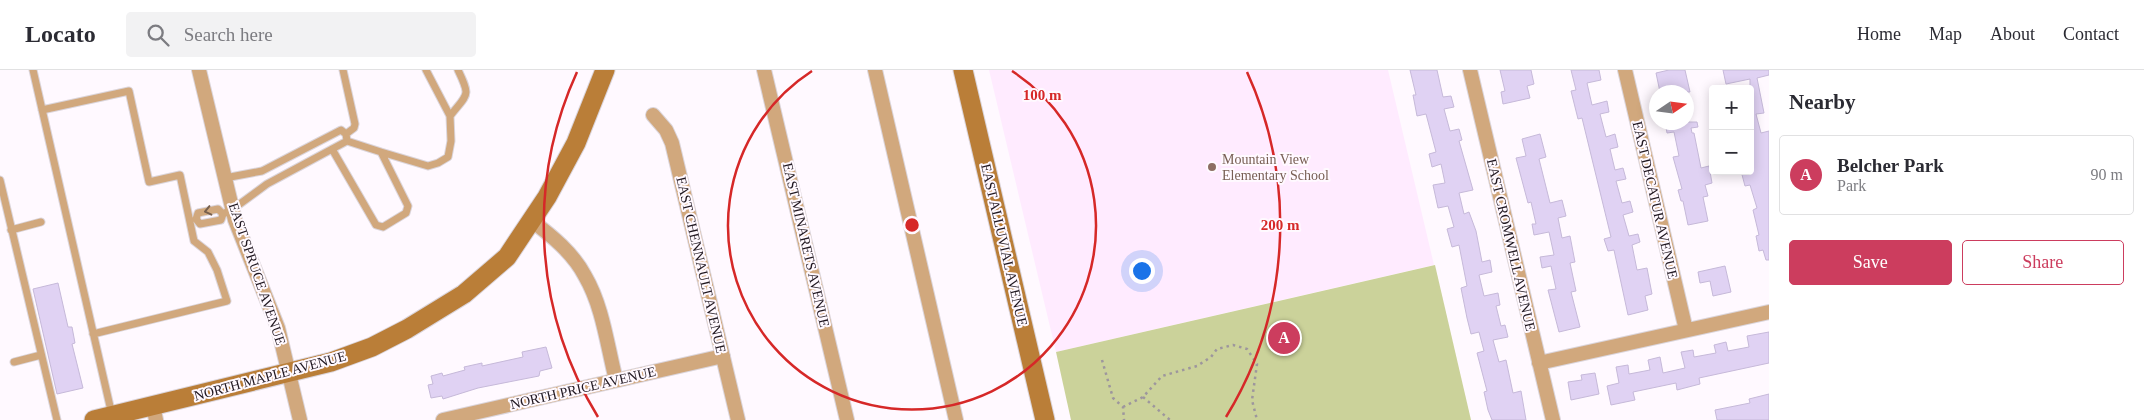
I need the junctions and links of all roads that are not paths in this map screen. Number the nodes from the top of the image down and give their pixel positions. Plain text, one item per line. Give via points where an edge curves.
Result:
1 (33, 70) edge
2 (200, 70) edge
3 (343, 70) edge
4 (426, 70) edge
5 (458, 70) edge
6 (605, 70) edge
7 (764, 70) edge
8 (875, 70) edge
9 (963, 70) edge
10 (1470, 70) edge
11 (1625, 70) edge
12 (42, 110) junction
13 (653, 114) dead end
14 (450, 116) junction
15 (346, 138) junction
16 (332, 150) junction
17 (381, 152) junction
18 (262, 171) junction
19 (225, 178) junction
20 (0, 180) edge
21 (267, 184) junction
22 (228, 212) junction
23 (192, 220) junction
24 (532, 221) junction
25 (41, 222) dead end
26 (12, 230) junction
27 (1769, 312) edge
28 (1686, 330) junction
29 (94, 334) junction
30 (41, 355) junction
31 (723, 356) junction
32 (14, 362) dead end
33 (1539, 363) junction
34 (289, 374) junction
35 (616, 380) junction
36 (155, 413) edge
37 (103, 418) edge
38 (57, 420) edge
39 (300, 420) edge
40 (443, 420) edge
41 (738, 420) edge
42 (847, 420) edge
43 (956, 420) edge
44 (1045, 420) edge
45 (1553, 420) edge

1 - 12 lane
2 - 19 street, EAST SPRUCE AVENUE
3 - 15 lane via 355,124
4 - 14 lane
5 - 14 lane via 467,89 466,95
6 - 24 street, NORTH MAPLE AVENUE via 562,172
7 - 42 street, EAST MINARETS AVENUE
8 - 43 street
9 - 44 street, EAST ALLUVIAL AVENUE
10 - 33 street, EAST CROMWELL AVENUE
11 - 28 street, EAST DECATUR AVENUE
12 - 23 lane via 129,91 149,182 180,175
12 - 29 lane
13 - 31 street, EAST CHENNAULT AVENUE via 672,143
14 - 17 lane via 448,157 438,164 428,166
15 - 16 lane
15 - 17 lane
15 - 18 lane via 341,130
16 - 17 lane via 376,225 383,227 406,213 408,206
16 - 21 lane
18 - 19 lane
18 - 21 lane
19 - 22 street, EAST SPRUCE AVENUE
20 - 26 lane
21 - 22 lane
22 -> 23 lane via 218,209 198,213
22 - 23 lane via 221,220 208,223
22 - 34 street, EAST SPRUCE AVENUE via 278,328
23 - 29 lane via 194,240 208,252 226,301
24 - 34 street, NORTH MAPLE AVENUE via 507,257 464,294 372,347
24 - 35 street via 569,253 585,275 596,299
25 - 26 lane
26 - 30 lane
27 - 28 street
28 - 33 street
29 - 37 lane
30 - 32 lane
30 - 38 lane
31 - 35 street, NORTH PRICE AVENUE
31 - 41 street, EAST CHENNAULT AVENUE
33 - 45 street, EAST CROMWELL AVENUE
34 - 36 street, NORTH MAPLE AVENUE
34 - 39 street, EAST SPRUCE AVENUE
35 - 40 street, NORTH PRICE AVENUE
36 - 37 street, NORTH MAPLE AVENUE

